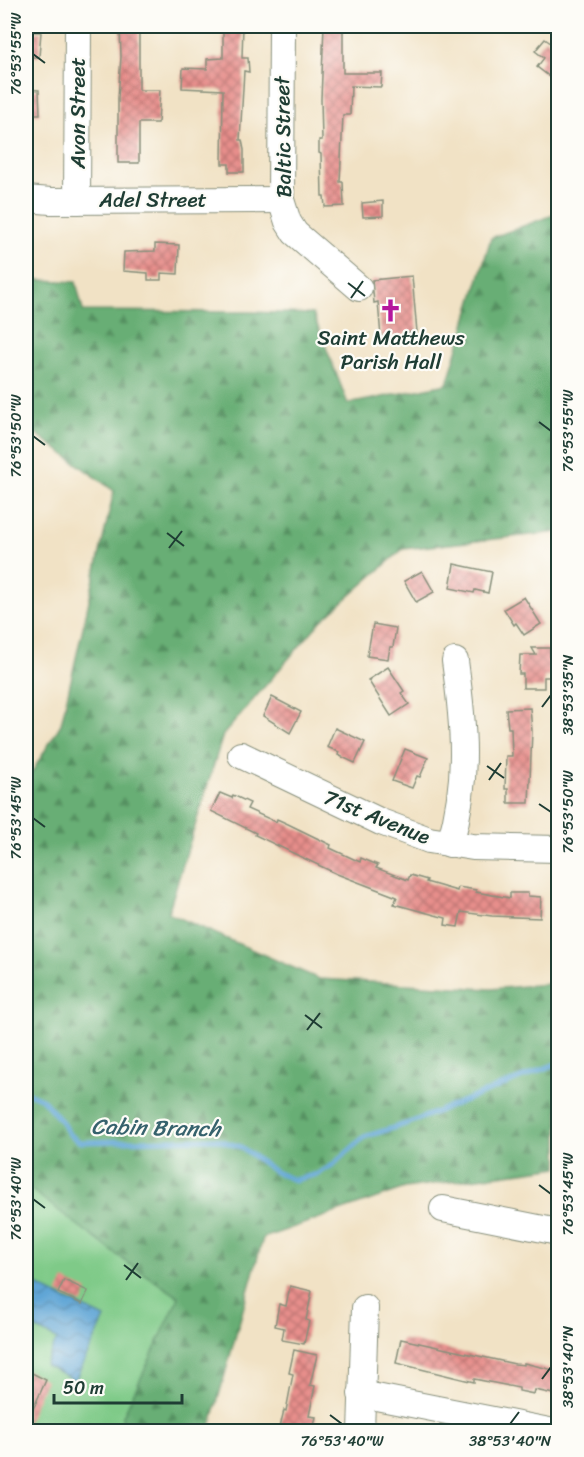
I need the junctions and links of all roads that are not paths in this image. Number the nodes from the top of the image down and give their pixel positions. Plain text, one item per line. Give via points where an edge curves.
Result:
1 (78, 26) edge
2 (282, 26) edge
3 (26, 199) edge
4 (281, 200) junction
5 (77, 201) junction
6 (359, 288) dead end
7 (455, 661) dead end
8 (241, 755) dead end
9 (450, 844) junction
10 (558, 849) edge
11 (443, 1209) dead end
12 (558, 1232) edge
13 (365, 1308) dead end
14 (361, 1394) junction
15 (361, 1431) edge
16 (554, 1431) edge

1 - 5 street, Avon Street
2 - 4 street, Baltic Street
3 - 5 street, Adel Street
4 - 5 street, Adel Street
4 - 6 street, Baltic Street via 295,233
7 - 9 street via 464,762 458,817
8 - 9 street, 71st Avenue via 381,822
9 - 10 street, 71st Avenue
11 - 12 street
13 - 14 street
14 - 15 street
14 - 16 street

